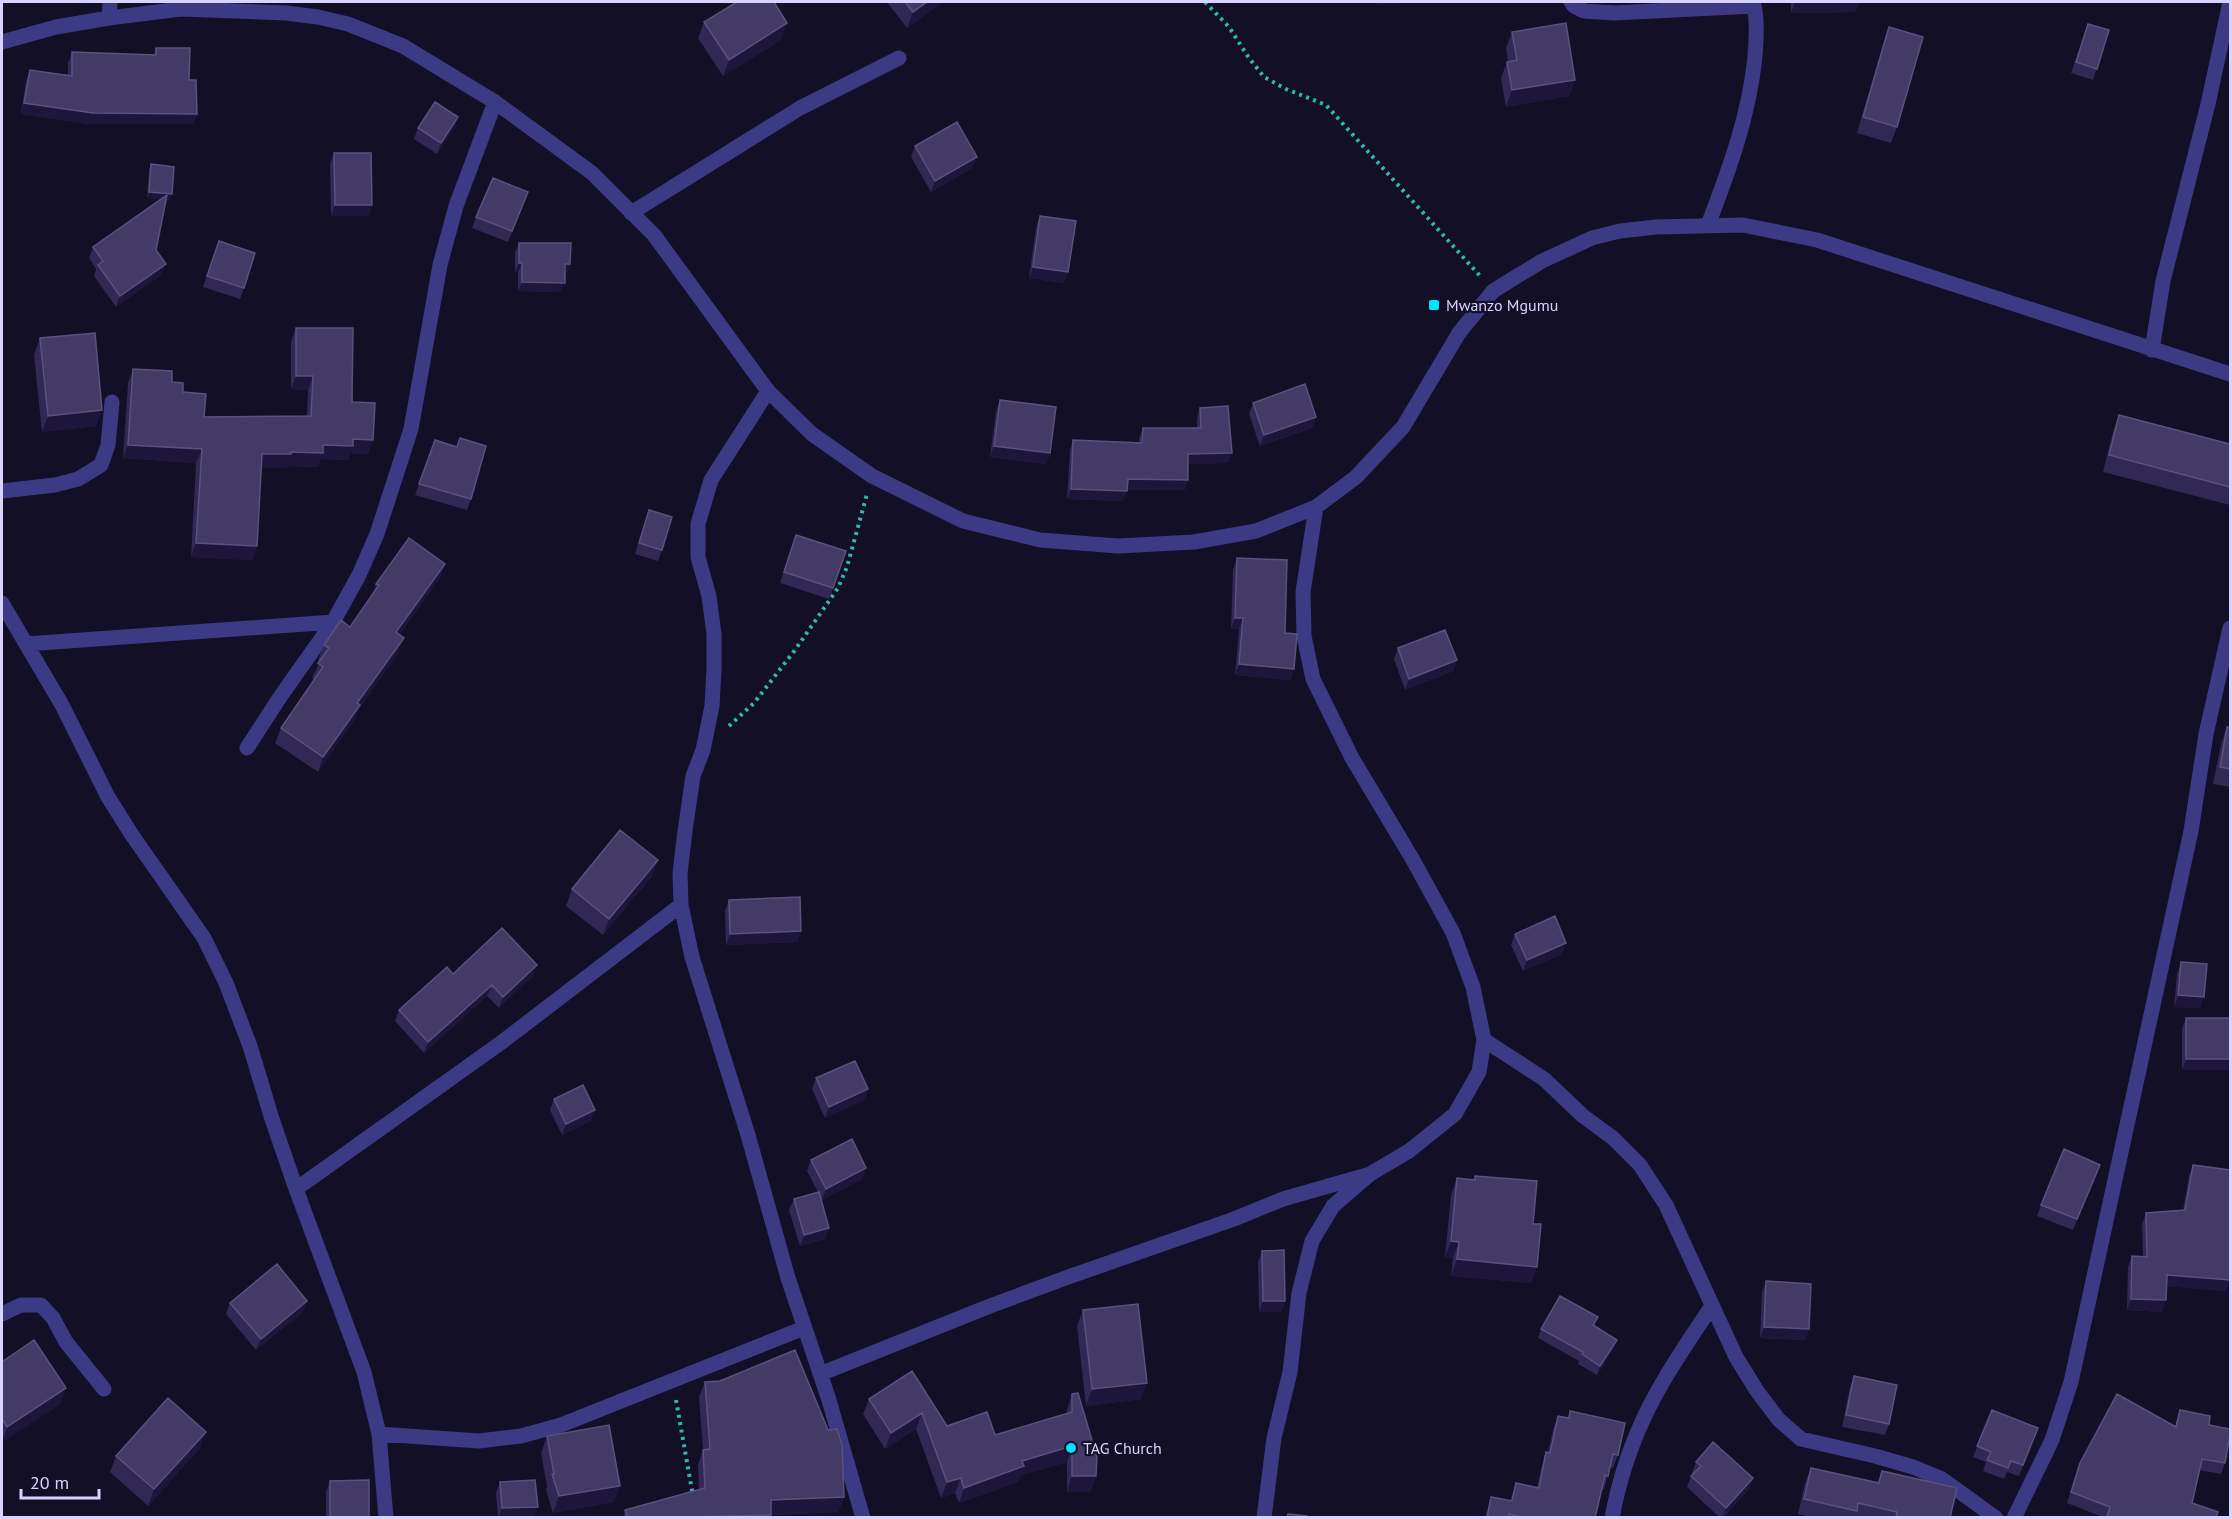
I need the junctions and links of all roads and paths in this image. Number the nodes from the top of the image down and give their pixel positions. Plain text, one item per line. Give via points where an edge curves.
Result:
1 (110, 2) edge
2 (1205, 2) edge
3 (1571, 2) edge
4 (2230, 2) edge
5 (1754, 4) edge
6 (286, 7) edge
7 (109, 18) junction
8 (2, 42) edge
9 (899, 58) dead end
10 (495, 102) junction
11 (631, 213) junction
12 (1708, 225) junction
13 (1493, 291) junction
14 (2152, 350) junction
15 (2230, 374) edge
16 (768, 391) junction
17 (112, 402) dead end
18 (872, 476) junction
19 (2, 491) edge
20 (1316, 507) junction
21 (2, 603) edge
22 (333, 622) junction
23 (2230, 628) edge
24 (26, 644) junction
25 (729, 726) dead end
26 (247, 748) dead end
27 (681, 904) junction
28 (1484, 1040) junction
29 (1370, 1174) junction
30 (296, 1189) junction
31 (1712, 1306) junction
32 (2, 1314) edge
33 (804, 1328) junction
34 (820, 1374) junction
35 (672, 1381) junction
36 (104, 1389) dead end
37 (379, 1434) junction
38 (694, 1506) edge
39 (386, 1518) edge
40 (863, 1518) edge
41 (1264, 1518) edge
42 (1611, 1518) edge
43 (1996, 1518) edge
44 (2014, 1518) edge

1 - 7 street
2 - 13 path via 1229,27 1264,77 1326,105
3 - 5 street via 1584,11 1614,13
4 - 14 street via 2163,281
5 - 12 street via 1757,38 1752,84 1736,151
6 - 7 street via 181,9
6 - 10 street via 348,24 403,46
7 - 8 street
9 - 11 street via 800,108
10 - 11 street via 592,172
10 - 22 street via 456,206 440,265 408,440 377,534
11 - 16 street via 654,235
12 - 13 street via 1629,230 1592,238 1542,261
12 - 14 street via 1743,225 1817,240
13 - 20 street via 1459,333 1403,427 1356,477
14 - 15 street
16 - 18 street via 812,434
16 - 27 street via 711,480 698,524 698,557 714,634 714,670 712,706 693,776 684,831
17 - 19 street via 108,445 101,465 78,479
18 - 20 street via 963,520 1040,540 1118,546 1194,542 1256,531
18 - 25 path via 838,588 754,703
20 - 28 street via 1303,592 1304,636 1313,679 1352,758 1453,933 1473,987
21 - 24 street
22 - 24 street
22 - 26 street
23 - 44 street via 2206,734 2191,831 2071,1382 2052,1440
24 - 30 street via 108,796 204,938 250,1046
27 - 30 street via 501,1042
27 - 33 street via 692,957
28 - 29 street via 1479,1072 1455,1114 1409,1151
28 - 31 street via 1544,1079 1640,1165 1666,1205
29 - 34 street via 1283,1199 990,1306
29 - 41 street via 1333,1206 1312,1241 1299,1293 1290,1372 1274,1438
30 - 37 street via 364,1372
31 - 42 street via 1674,1362 1636,1431
31 - 43 street via 1757,1390 1779,1420 1801,1439 1913,1467 1942,1479
32 - 36 street via 21,1305 41,1305
33 - 34 street
33 - 35 street
34 - 40 street
35 - 37 street via 561,1425 521,1436 478,1441
35 - 38 path
37 - 39 street

